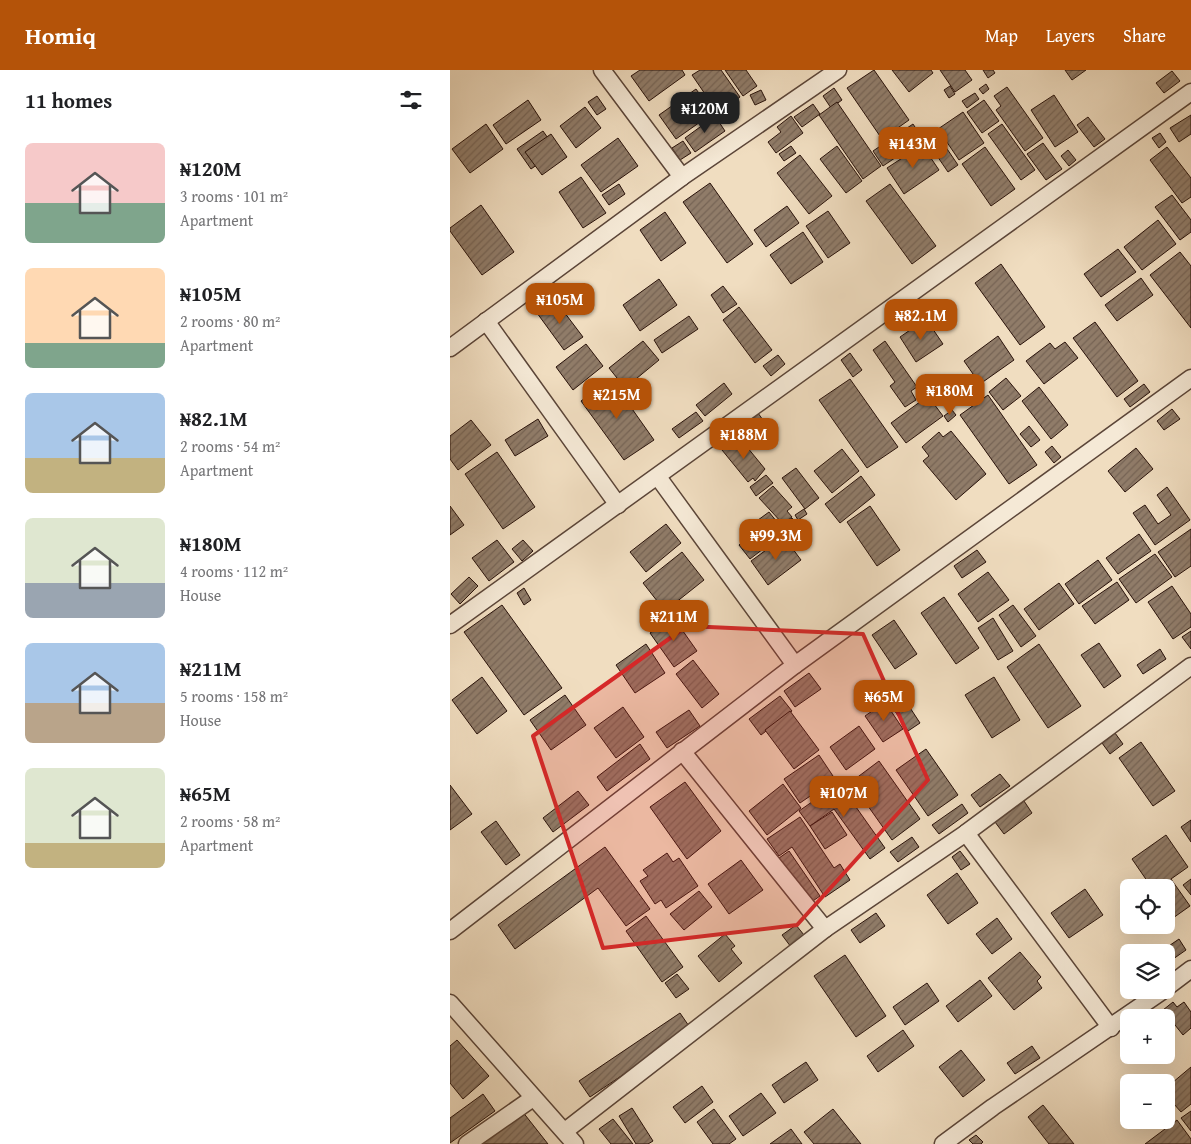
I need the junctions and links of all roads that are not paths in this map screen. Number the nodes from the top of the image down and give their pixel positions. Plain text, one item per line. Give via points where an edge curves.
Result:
1 (602, 70) edge
2 (838, 70) edge
3 (1191, 92) edge
4 (682, 177) junction
5 (486, 321) junction
6 (450, 348) edge
7 (1191, 378) edge
8 (658, 477) junction
9 (618, 505) junction
10 (450, 625) edge
11 (795, 665) junction
12 (1191, 666) edge
13 (682, 751) junction
14 (966, 833) junction
15 (825, 929) junction
16 (450, 930) edge
17 (1191, 970) edge
18 (1175, 982) edge
19 (1151, 999) edge
20 (450, 1003) edge
21 (1112, 1028) junction
22 (533, 1098) junction
23 (565, 1131) junction
24 (467, 1144) edge
25 (575, 1144) edge
26 (943, 1144) edge

1 - 4 street
2 - 4 street
3 - 8 street
4 - 5 street
5 - 6 street
5 - 9 street
7 - 11 street
8 - 9 street
8 - 11 street
9 - 10 street
11 - 13 street
12 - 14 street
13 - 15 street
13 - 16 street
14 - 15 street
14 - 21 street
15 - 23 street
17 - 18 street
19 - 21 street
20 - 22 street
21 - 26 street
22 - 23 street
22 - 24 street
23 - 25 street

